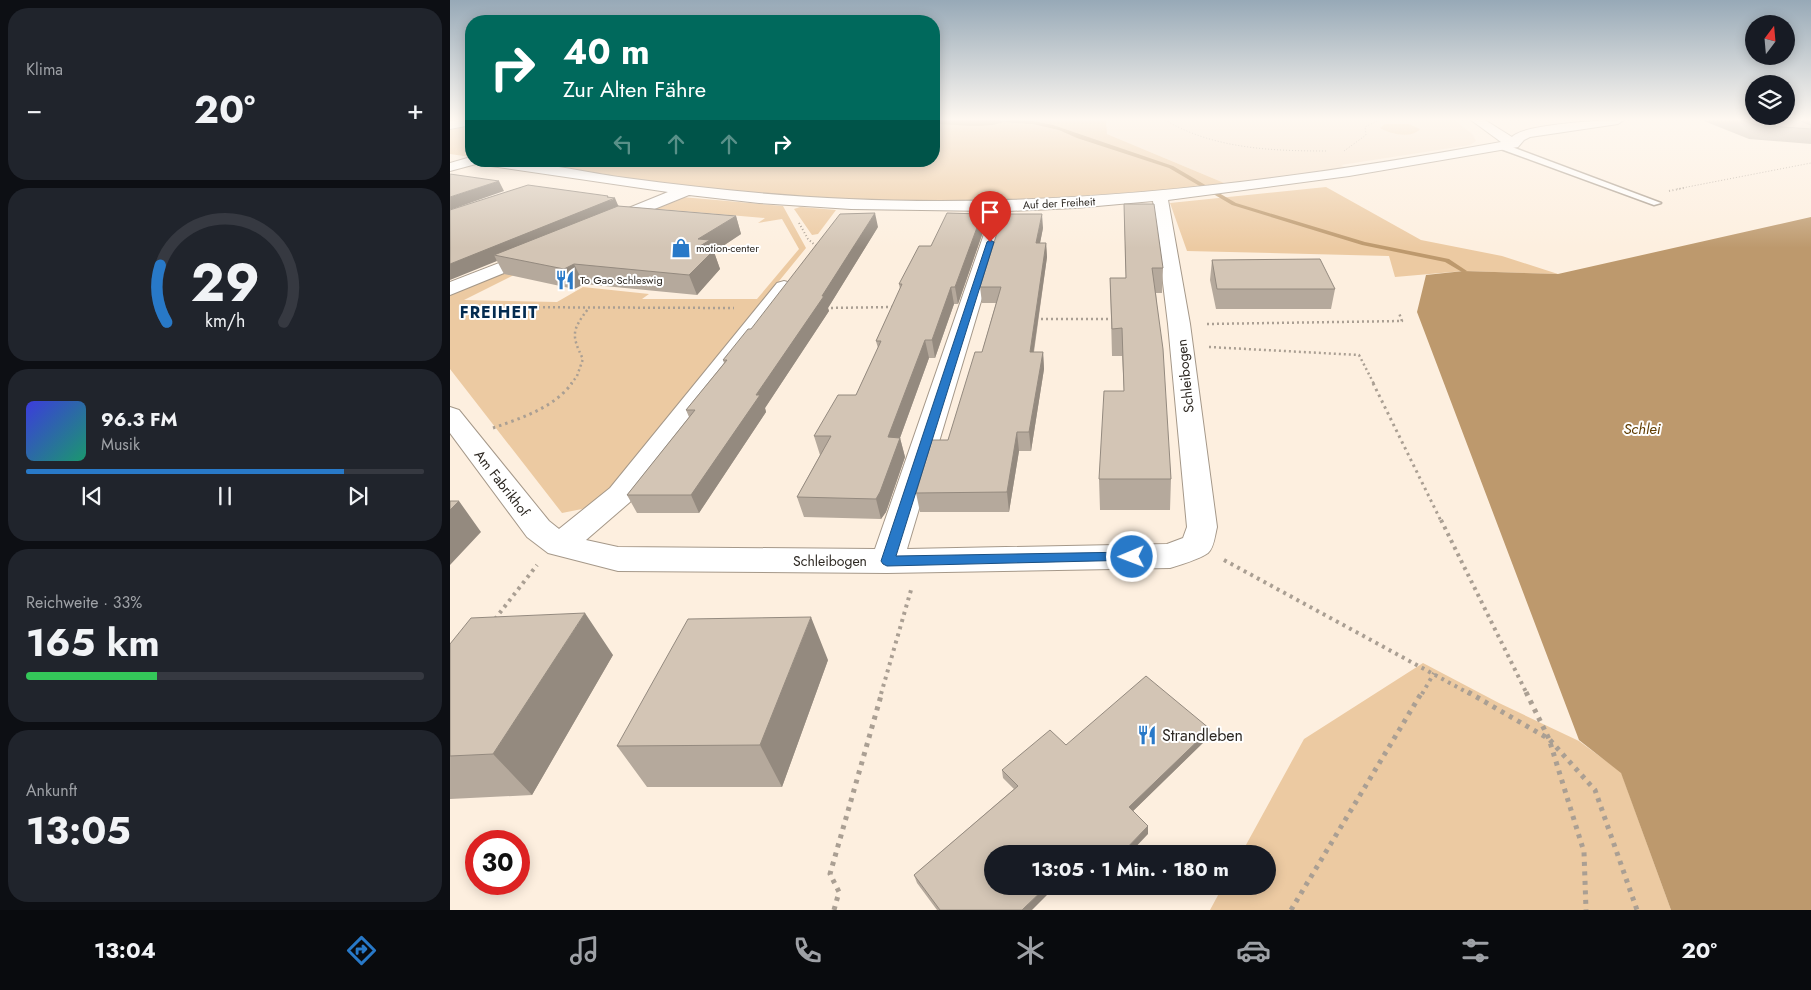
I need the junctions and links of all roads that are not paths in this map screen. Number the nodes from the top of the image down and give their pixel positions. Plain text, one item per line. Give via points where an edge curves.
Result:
1 (464, 162) edge
2 (1408, 162) edge
3 (1552, 162) edge
4 (450, 167) edge
5 (523, 167) edge
6 (574, 175) junction
7 (546, 185) edge
8 (687, 190) junction
9 (1160, 196) junction
10 (1657, 203) dead end
11 (849, 204) junction
12 (1002, 205) junction
13 (596, 228) edge
14 (816, 246) edge
15 (550, 247) edge
16 (798, 270) edge
17 (450, 289) edge
18 (450, 416) edge
19 (559, 546) junction
20 (887, 561) junction

1 - 4 street
2 - 9 street, Auf der Freiheit
3 - 10 lane
5 - 6 street, Auf der Freiheit
6 - 7 street
6 - 8 street, Auf der Freiheit
8 - 11 street, Auf der Freiheit
8 - 13 street
9 - 12 street, Auf der Freiheit
9 - 20 street, Schleibogen via 1202,527 1197,545 1170,556
11 - 12 street, Auf der Freiheit
11 - 14 street
12 - 20 street
15 - 17 street
16 - 19 street via 620,495
18 - 19 street, Am Fabrikhof via 538,529
19 - 20 street, Schleibogen via 618,559

